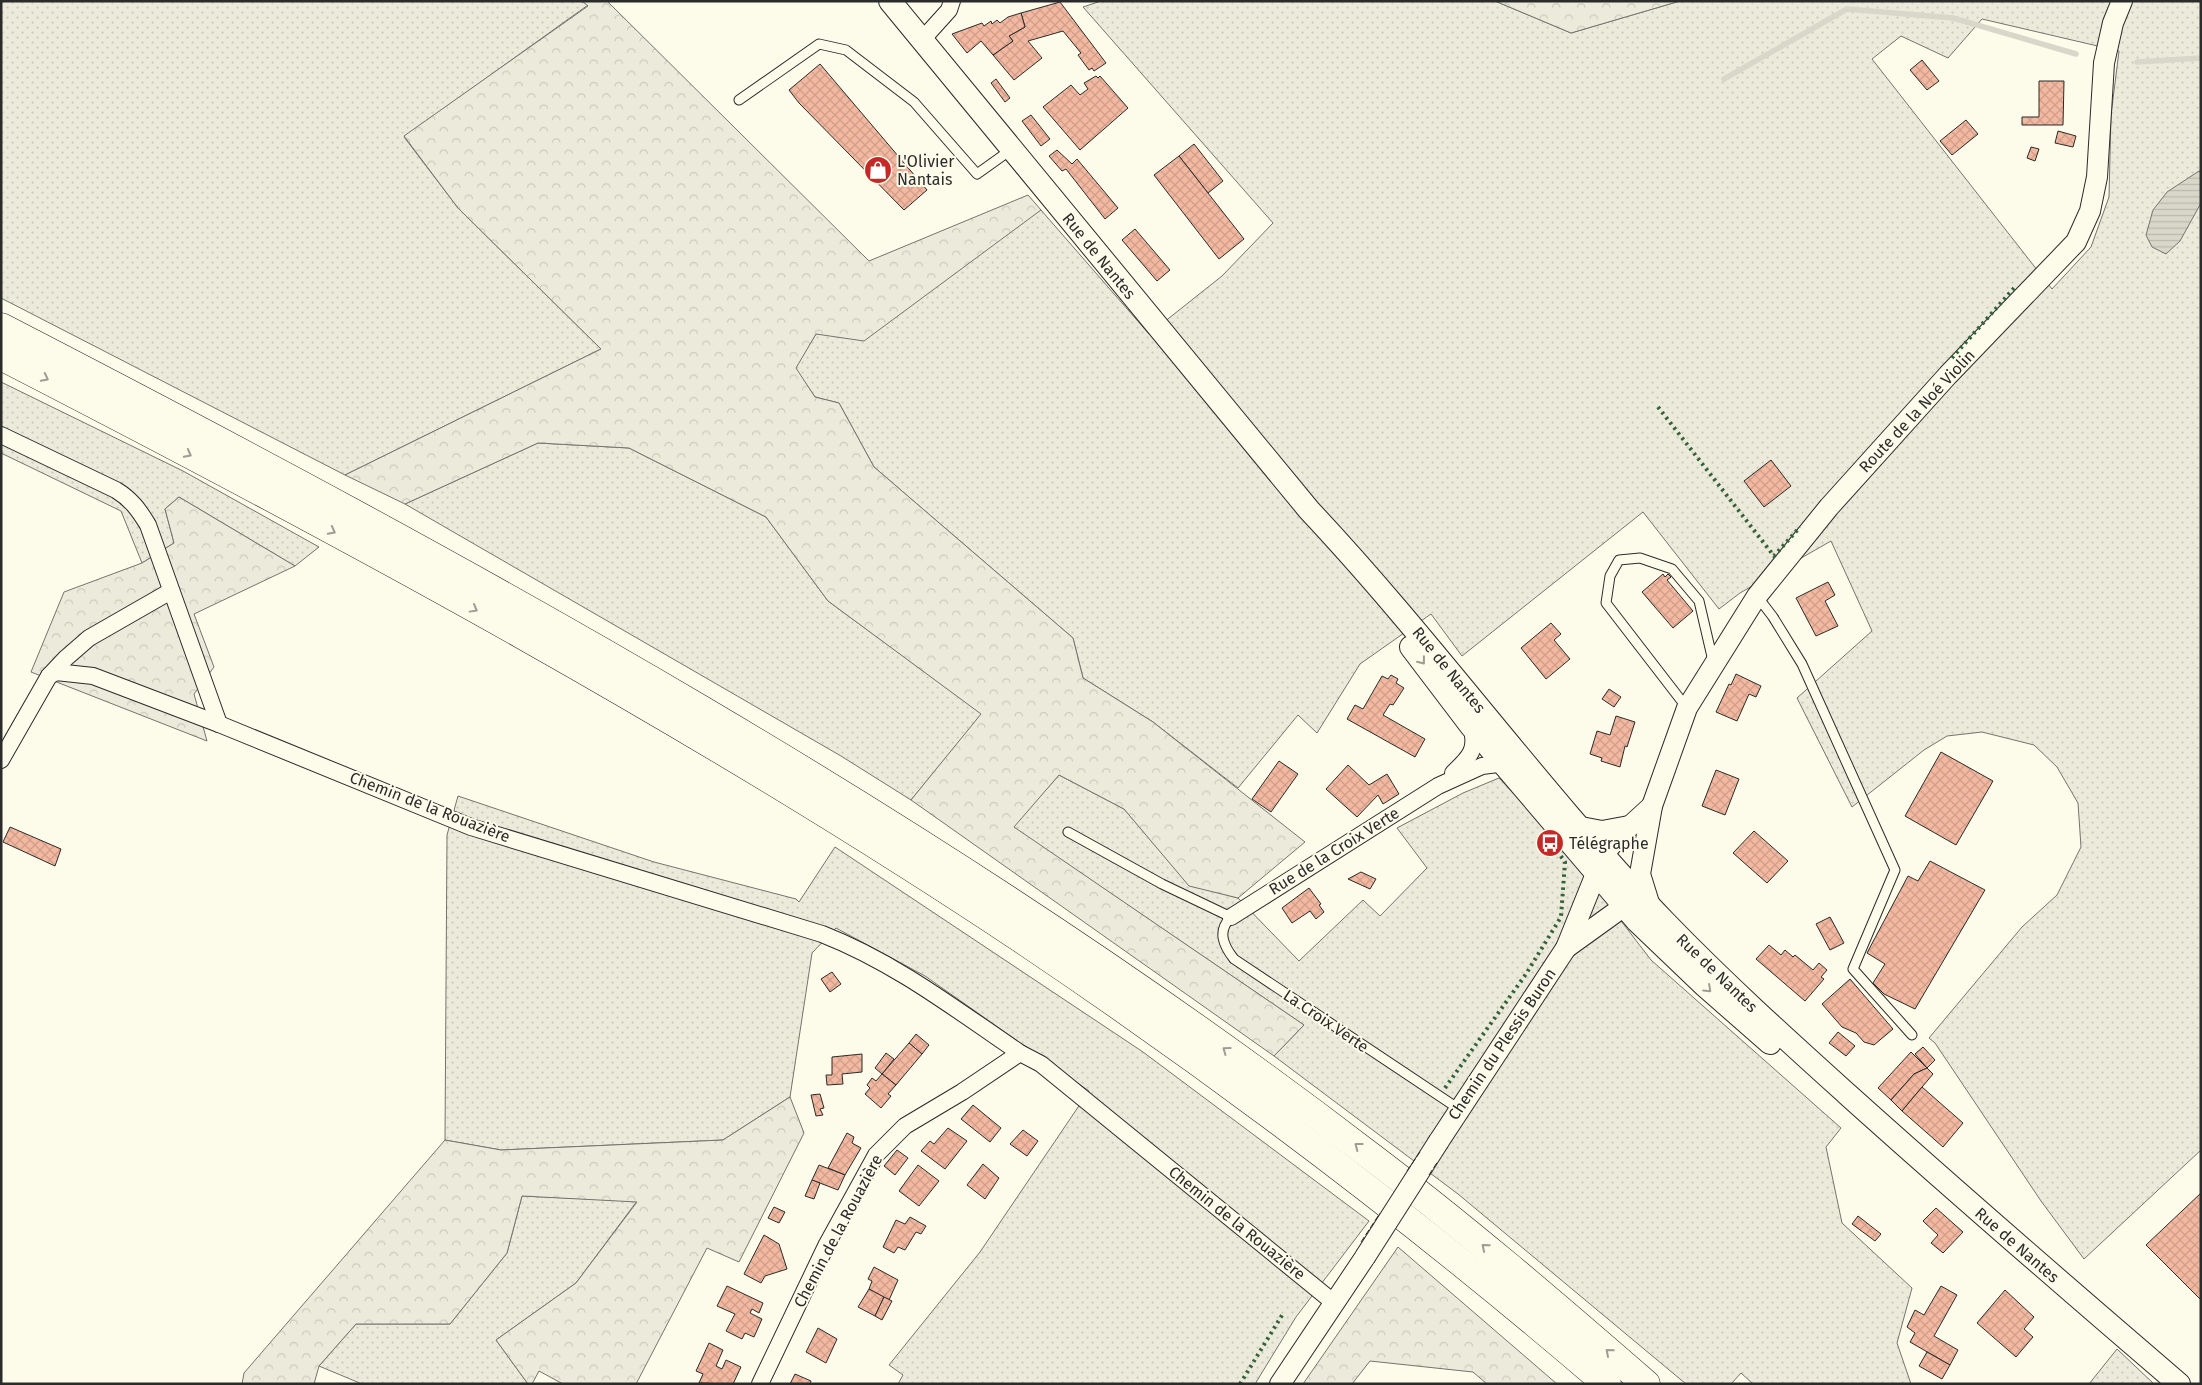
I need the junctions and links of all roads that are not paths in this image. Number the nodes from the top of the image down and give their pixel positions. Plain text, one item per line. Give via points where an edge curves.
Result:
1 (890, 1) edge
2 (952, 1) edge
3 (2122, 1) edge
4 (922, 40) junction
5 (739, 100) dead end
6 (1012, 149) junction
7 (1, 327) edge
8 (1, 356) edge
9 (1, 435) edge
10 (172, 590) junction
11 (1757, 596) junction
12 (1714, 665) junction
13 (49, 676) junction
14 (1687, 708) junction
15 (1478, 720) junction
16 (219, 724) junction
17 (1501, 758) junction
18 (1, 760) edge
19 (1470, 763) junction
20 (1652, 806) junction
21 (1629, 826) junction
22 (1573, 827) junction
23 (1068, 832) dead end
24 (1644, 842) junction
25 (1619, 886) junction
26 (1231, 917) junction
27 (1585, 923) junction
28 (1912, 1035) dead end
29 (1020, 1053) junction
30 (1459, 1109) junction
31 (1943, 1182) junction
32 (1335, 1301) junction
33 (760, 1384) edge
34 (1280, 1384) edge
35 (1606, 1384) edge
36 (1646, 1384) edge
37 (2179, 1384) edge

1 - 4 main road, Rue de Nantes
2 - 4 street via 949,10
3 - 11 street, Route de la Noé Violin via 2113,23 2104,63 2097,177 2090,212 2076,242 1948,375 1836,500
4 - 6 main road, Rue de Nantes
5 - 6 lane via 818,44 846,50 914,102 977,174
6 - 15 main road, Rue de Nantes via 1309,510 1354,576
36 -> 7 highway via 1446,1215 1362,1150 1136,986 931,850 690,702 519,604
8 -> 35 highway via 327,528 600,680 787,791 964,902 1264,1110 1472,1272
9 - 10 street via 131,499 148,525
10 - 13 street via 89,638
10 - 16 street
11 - 12 street, Route de la Noé Violin
11 - 28 lane via 1802,664 1895,870 1853,969
12 - 14 street, Route de la Noé Violin
12 - 14 lane via 1699,601 1672,569 1640,558 1618,560 1610,576 1606,603
13 - 16 street, Chemin de la Rouazière via 56,672 93,676
13 - 18 street
14 - 20 street, Route de la Noé Violin
15 - 17 main road, Rue de Nantes
15 - 19 street
15 - 22 main road, Rue de Nantes
16 - 29 street, Chemin de la Rouazière via 471,827 822,934 858,948 899,971
17 - 19 street, Rue de la Croix Verte via 1498,764
17 - 19 street via 1478,749
17 - 22 main road, Rue de Nantes
17 - 22 main road via 1502,747
17 - 25 main road
19 - 26 street, Rue de la Croix Verte
20 - 21 street, Route de la Noé Violin
20 - 24 street, Route de la Noé Violin
21 - 22 street, Route de la Noé Violin via 1602,831
21 - 25 street, Route de la Noé Violin
22 - 25 main road, Rue de Nantes
22 - 27 street
23 - 26 lane via 1162,884
24 - 25 street, Route de la Noé Violin
24 - 25 street, Route de la Noé Violin via 1640,874
25 - 27 street
25 - 27 street, Chemin du Plessis Buron via 1611,917
25 - 31 main road, Rue de Nantes
25 -> 31 main road via 1734,1013 1874,1131
26 - 30 lane, La Croix Verte via 1221,937 1234,959
27 - 30 street, Chemin du Plessis Buron
29 - 32 street, Chemin de la Rouazière via 1041,1064
29 - 33 street, Chemin de la Rouazière via 905,1126 876,1155 827,1244
30 - 32 street, Chemin du Plessis Buron, bridge
31 - 37 main road, Rue de Nantes
32 - 34 street

